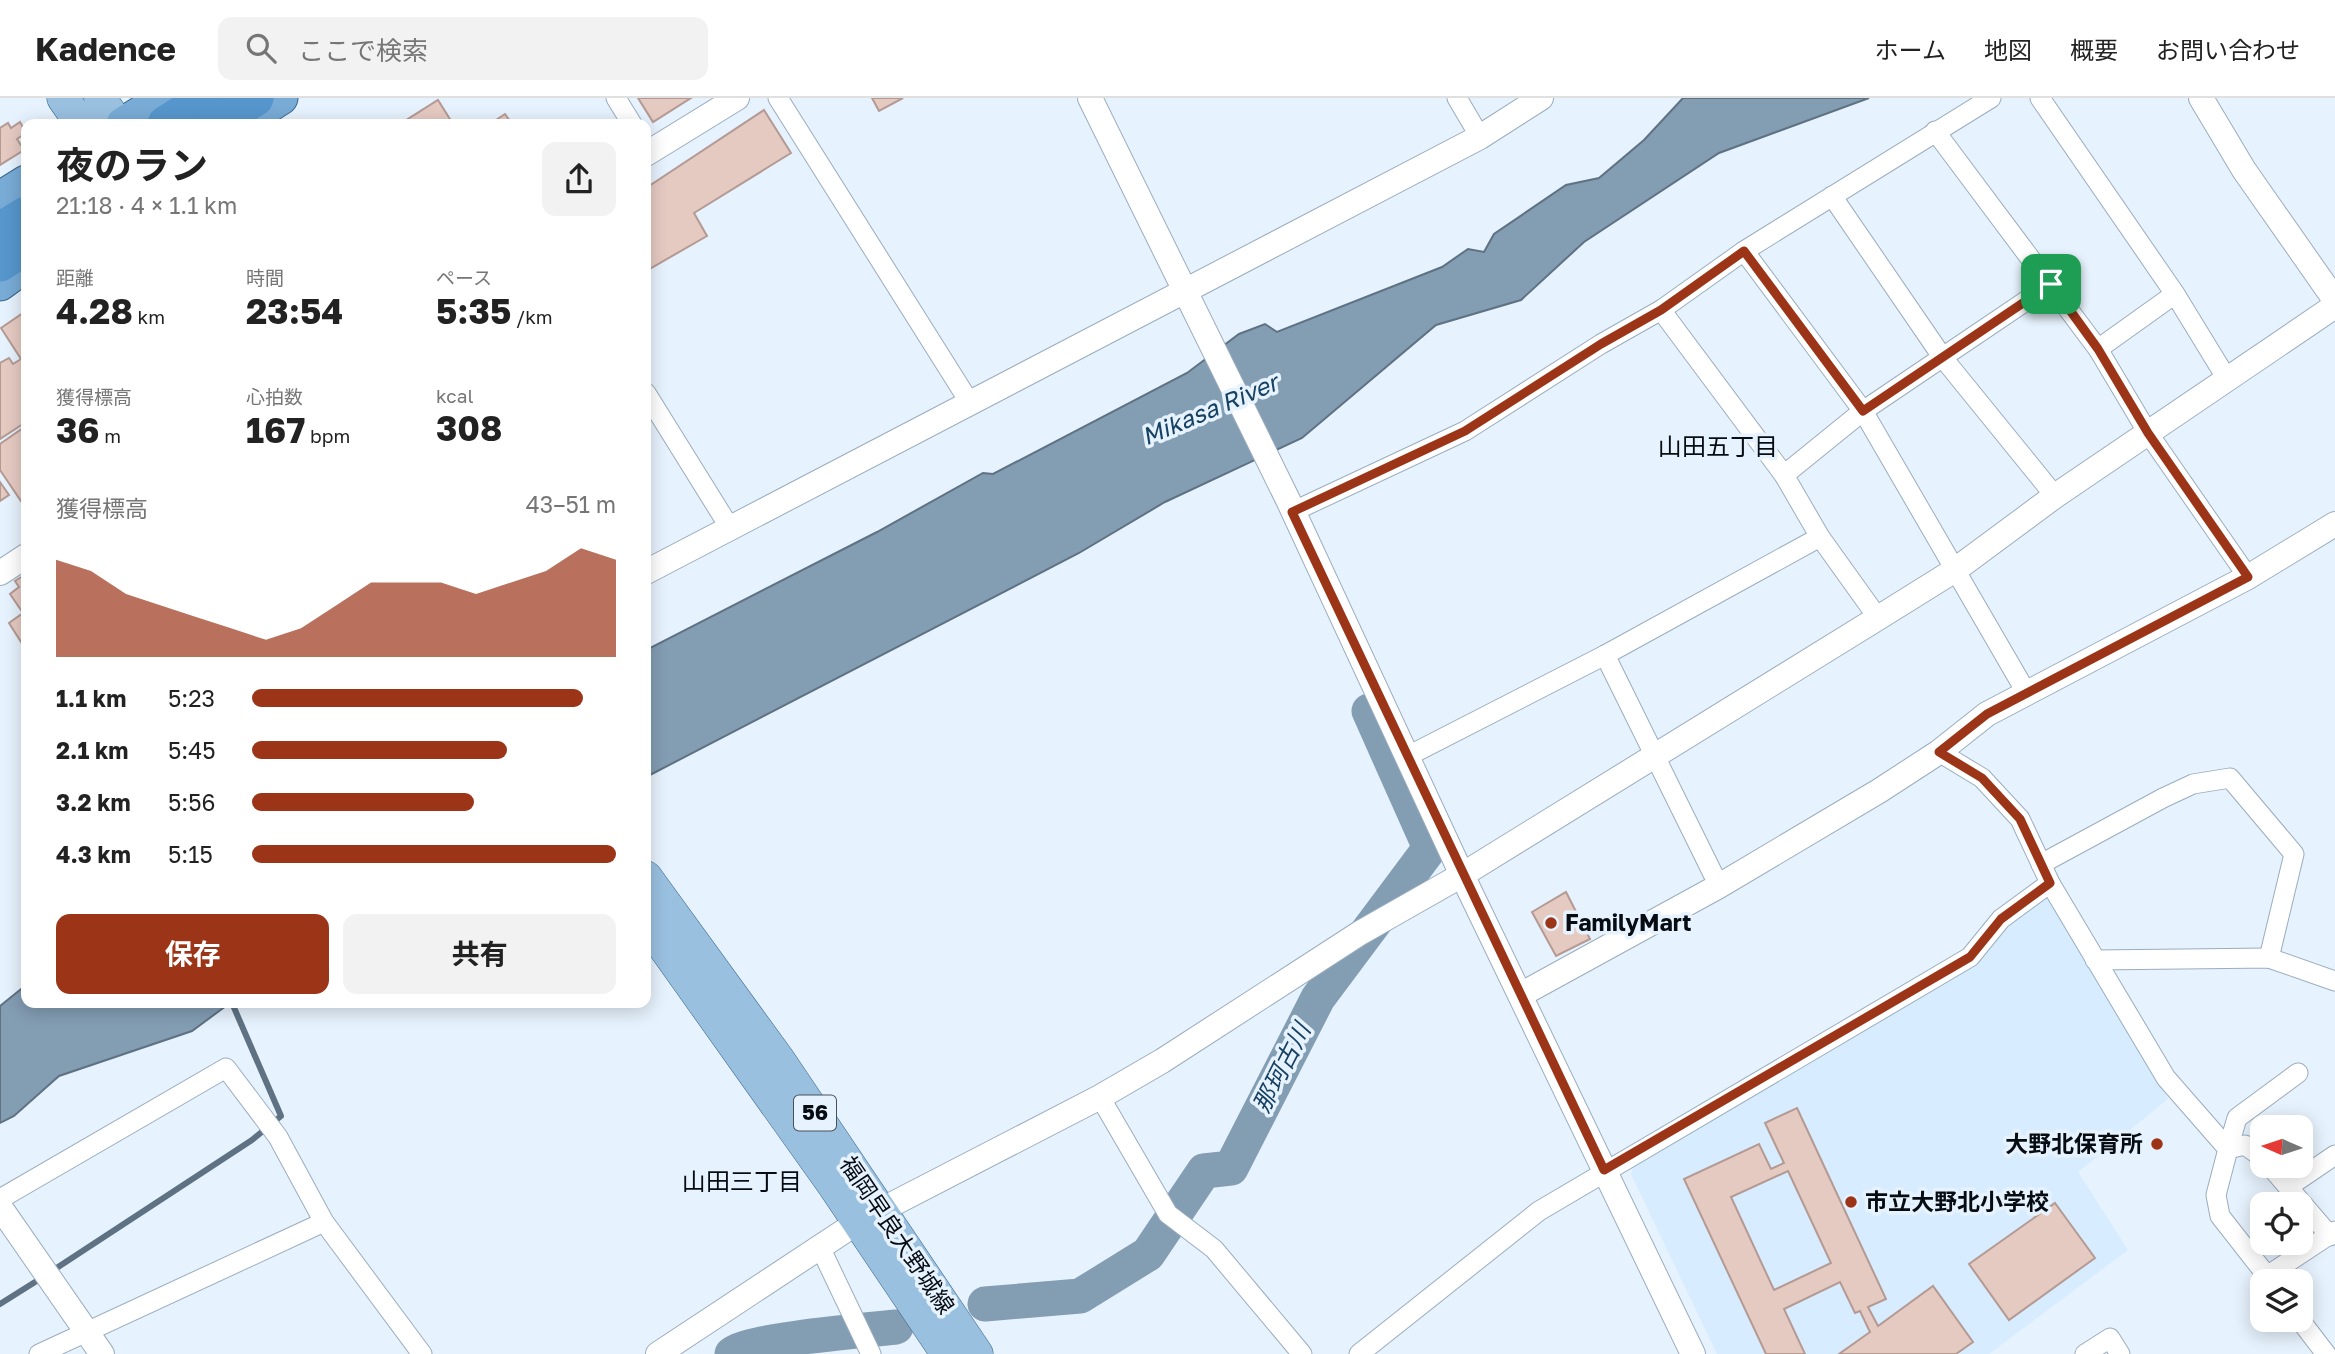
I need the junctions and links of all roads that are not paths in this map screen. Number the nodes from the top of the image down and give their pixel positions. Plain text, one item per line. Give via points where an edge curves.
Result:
1 (63, 98) edge
2 (100, 98) edge
3 (164, 98) edge
4 (207, 98) edge
5 (256, 98) edge
6 (281, 98) edge
7 (616, 98) edge
8 (737, 98) edge
9 (778, 98) edge
10 (1090, 98) edge
11 (1457, 98) edge
12 (1541, 98) edge
13 (1991, 98) edge
14 (2040, 98) edge
15 (2201, 98) edge
16 (78, 119) edge
17 (116, 119) edge
18 (128, 119) edge
19 (174, 119) edge
20 (222, 119) edge
21 (248, 119) edge
22 (629, 119) edge
23 (1935, 131) junction
24 (1480, 137) junction
25 (651, 149) edge
26 (21, 185) edge
27 (1832, 196) junction
28 (0, 198) edge
29 (21, 218) edge
30 (0, 232) edge
31 (21, 249) edge
32 (1744, 251) junction
33 (0, 263) edge
34 (21, 269) edge
35 (0, 284) edge
36 (2051, 284) junction
37 (2175, 294) junction
38 (1187, 299) junction
39 (2335, 300) edge
40 (2335, 306) edge
41 (1661, 310) junction
42 (2098, 349) junction
43 (1943, 358) junction
44 (2227, 379) junction
45 (651, 401) edge
46 (970, 403) junction
47 (1863, 411) junction
48 (2148, 433) junction
49 (1784, 475) junction
50 (2055, 496) junction
51 (1290, 506) junction
52 (2335, 524) edge
53 (730, 528) junction
54 (1821, 537) junction
55 (21, 559) edge
56 (651, 569) edge
57 (1955, 570) junction
58 (0, 573) edge
59 (2248, 577) junction
60 (1878, 618) junction
61 (1605, 655) junction
62 (2026, 692) junction
63 (1939, 752) junction
64 (1654, 756) junction
65 (1406, 757) junction
66 (2041, 864) junction
67 (1462, 875) junction
68 (2050, 883) junction
69 (651, 884) edge
70 (1719, 886) junction
71 (651, 929) edge
72 (2269, 958) junction
73 (2095, 960) junction
74 (2335, 981) edge
75 (1522, 994) junction
76 (2298, 1073) dead end
77 (1100, 1097) junction
78 (2228, 1149) junction
79 (2250, 1149) edge
80 (2335, 1155) edge
81 (1604, 1170) junction
82 (2280, 1178) edge
83 (2288, 1187) junction
84 (0, 1199) edge
85 (0, 1208) edge
86 (869, 1216) junction
87 (324, 1222) junction
88 (2332, 1233) edge
89 (819, 1245) junction
90 (2261, 1269) edge
91 (2283, 1269) edge
92 (85, 1331) junction
93 (2309, 1332) edge
94 (39, 1354) edge
95 (102, 1354) edge
96 (422, 1354) edge
97 (657, 1354) edge
98 (871, 1354) edge
99 (947, 1354) edge
100 (977, 1354) edge
101 (1302, 1354) edge
102 (1359, 1354) edge
103 (1693, 1354) edge
104 (2085, 1354) edge
105 (2120, 1354) edge
106 (2326, 1354) edge

1 - 16 main road
2 - 17 main road
3 - 18 highway
4 - 19 highway
5 - 20 highway
6 - 21 highway
7 - 22 street
8 - 25 street
9 - 46 street
10 - 38 street
11 - 24 street
12 - 24 street
13 - 23 street
14 - 37 street
15 - 39 street via 2244,170
23 - 27 street
23 - 36 street
24 - 38 street
26 - 28 highway
27 - 32 street
27 - 43 street
29 - 30 highway
31 - 33 highway
32 - 41 street
32 - 47 street
34 - 35 highway
36 - 42 street
36 - 43 street
37 - 42 street
37 - 44 street
38 - 46 street
38 - 51 street
40 - 44 street
41 - 49 street
41 - 51 street via 1465,431
42 - 48 street
43 - 47 street
43 - 50 street
44 - 48 street
45 - 53 street
46 - 53 street
47 - 49 street
47 - 57 street
48 - 50 street
48 - 59 street
49 - 54 street
50 - 57 street
51 - 65 street
52 - 59 street
53 - 56 street
54 - 60 street
54 - 61 street
55 - 58 street
57 - 60 street
57 - 62 street
59 - 62 street
60 - 64 street
61 - 64 street
61 - 65 street
62 - 63 street via 1987,714
63 - 66 street via 1982,778 2020,819
63 - 70 street
64 - 67 street
64 - 70 street
65 - 67 street
66 - 68 street
66 - 72 street via 2193,784 2230,778 2294,854
67 - 75 street
67 - 77 street via 1360,933
68 - 73 street
68 - 81 street via 2001,919 1970,957
69 - 86 main road, 福岡早良大野城線 / 56 via 779,1060
70 - 75 street
71 - 86 main road, 福岡早良大野城線 / 56
72 - 73 street
72 - 74 street
73 - 78 street via 2166,1077
75 - 81 street
76 - 78 street via 2238,1118
77 - 86 street
77 - 101 street via 1168,1214 1214,1249
78 - 79 street via 2245,1145
78 - 90 street via 2216,1195 2220,1216
80 - 83 street
81 - 102 street via 1539,1210
81 - 103 street
82 - 83 street
83 - 88 street
84 - 87 street via 226,1068 278,1137
85 - 92 street
86 - 89 street
86 - 99 main road, 福岡早良大野城線 / 56
86 - 100 main road, 福岡早良大野城線 / 56
87 - 92 street
87 - 96 street
88 - 91 street
89 - 97 street
89 - 98 street
92 - 94 street
92 - 95 street
93 - 106 street
104 - 105 street via 2110,1338

